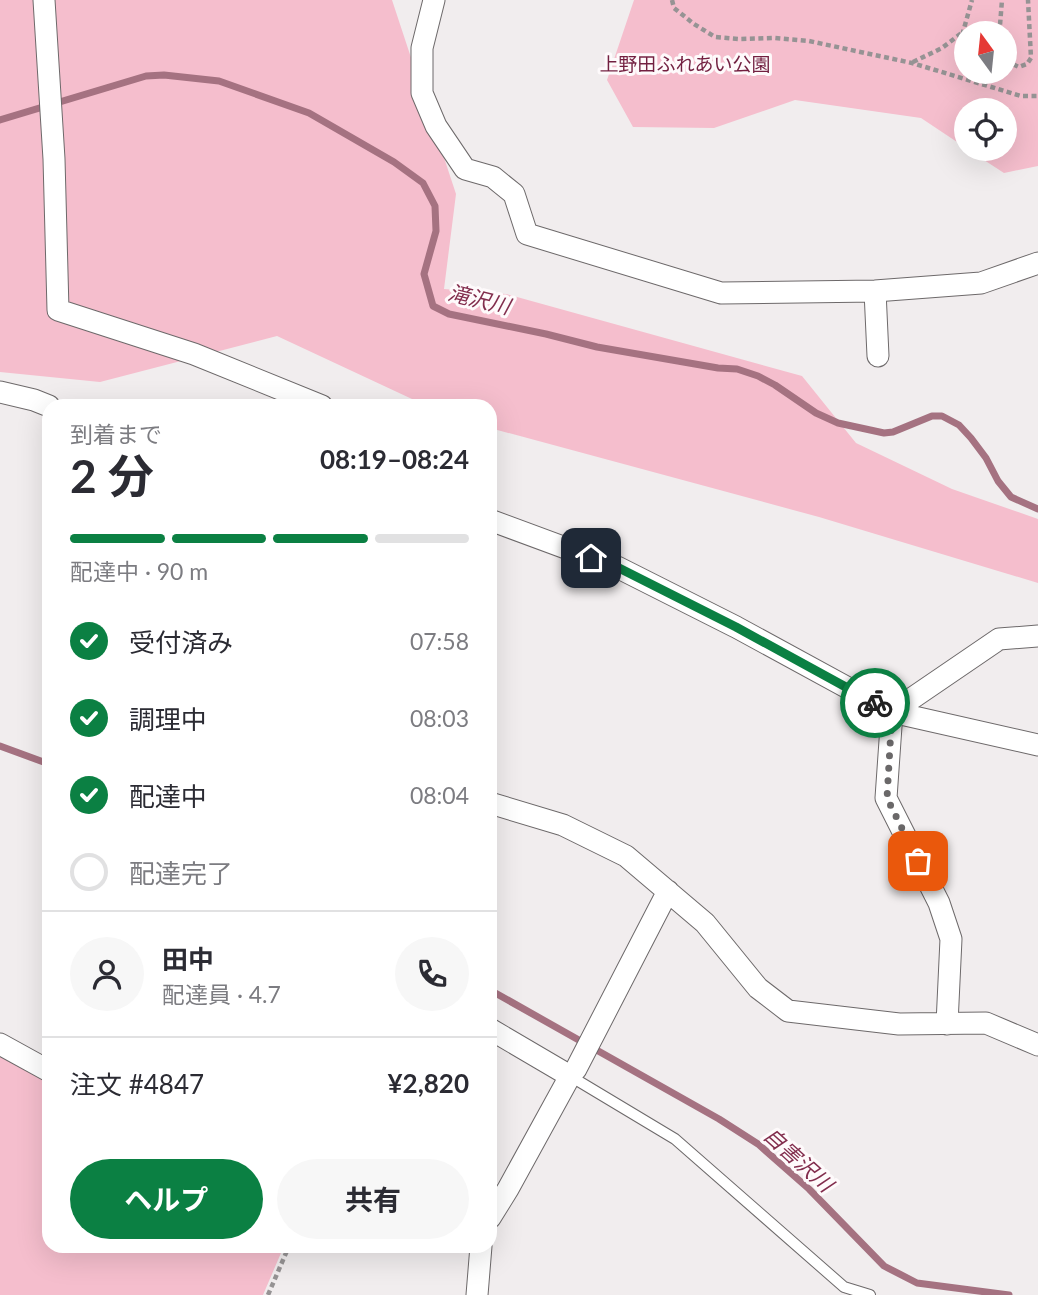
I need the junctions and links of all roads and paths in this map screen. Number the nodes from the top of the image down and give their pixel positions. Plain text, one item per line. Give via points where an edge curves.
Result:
1 (44, 0) edge
2 (434, 0) edge
3 (672, 0) edge
4 (972, 0) edge
5 (1002, 0) edge
6 (1028, 0) edge
7 (966, 21) edge
8 (1000, 21) edge
9 (954, 39) edge
10 (912, 63) junction
11 (1017, 66) edge
12 (954, 76) edge
13 (984, 84) edge
14 (1038, 96) edge
15 (1038, 263) edge
16 (875, 291) junction
17 (878, 356) dead end
18 (0, 393) edge
19 (305, 399) edge
20 (42, 403) edge
21 (497, 523) edge
22 (1038, 636) edge
23 (892, 712) junction
24 (1038, 745) edge
25 (497, 805) edge
26 (668, 891) junction
27 (947, 1024) junction
28 (497, 1033) edge
29 (0, 1044) edge
30 (1038, 1045) edge
31 (42, 1067) edge
32 (573, 1072) junction
33 (497, 1207) edge
34 (286, 1253) edge
35 (480, 1253) edge
36 (268, 1295) edge
37 (477, 1295) edge
38 (870, 1295) edge

1 - 19 street via 58,310 194,354
2 - 16 street via 422,48 422,93 436,126 465,169 493,177 514,194 527,234 721,293
3 - 10 path via 674,8 715,37 809,41
4 - 7 path
5 - 8 path
6 - 11 path via 1031,58
9 - 10 path
10 - 12 path
13 - 14 path via 1021,96
15 - 16 street via 981,283
16 - 17 street
18 - 20 street
21 - 23 street via 617,567
22 - 23 street via 999,639
23 - 24 street
23 - 27 street via 887,798 939,903 951,939
25 - 26 street via 563,825 626,856
26 - 27 street via 705,923 758,988 788,1011 899,1024
26 - 32 street
27 - 30 street via 986,1023
28 - 32 street
29 - 31 street
32 - 33 street
32 - 38 lane via 675,1139 844,1287
34 - 36 path
35 - 37 street

